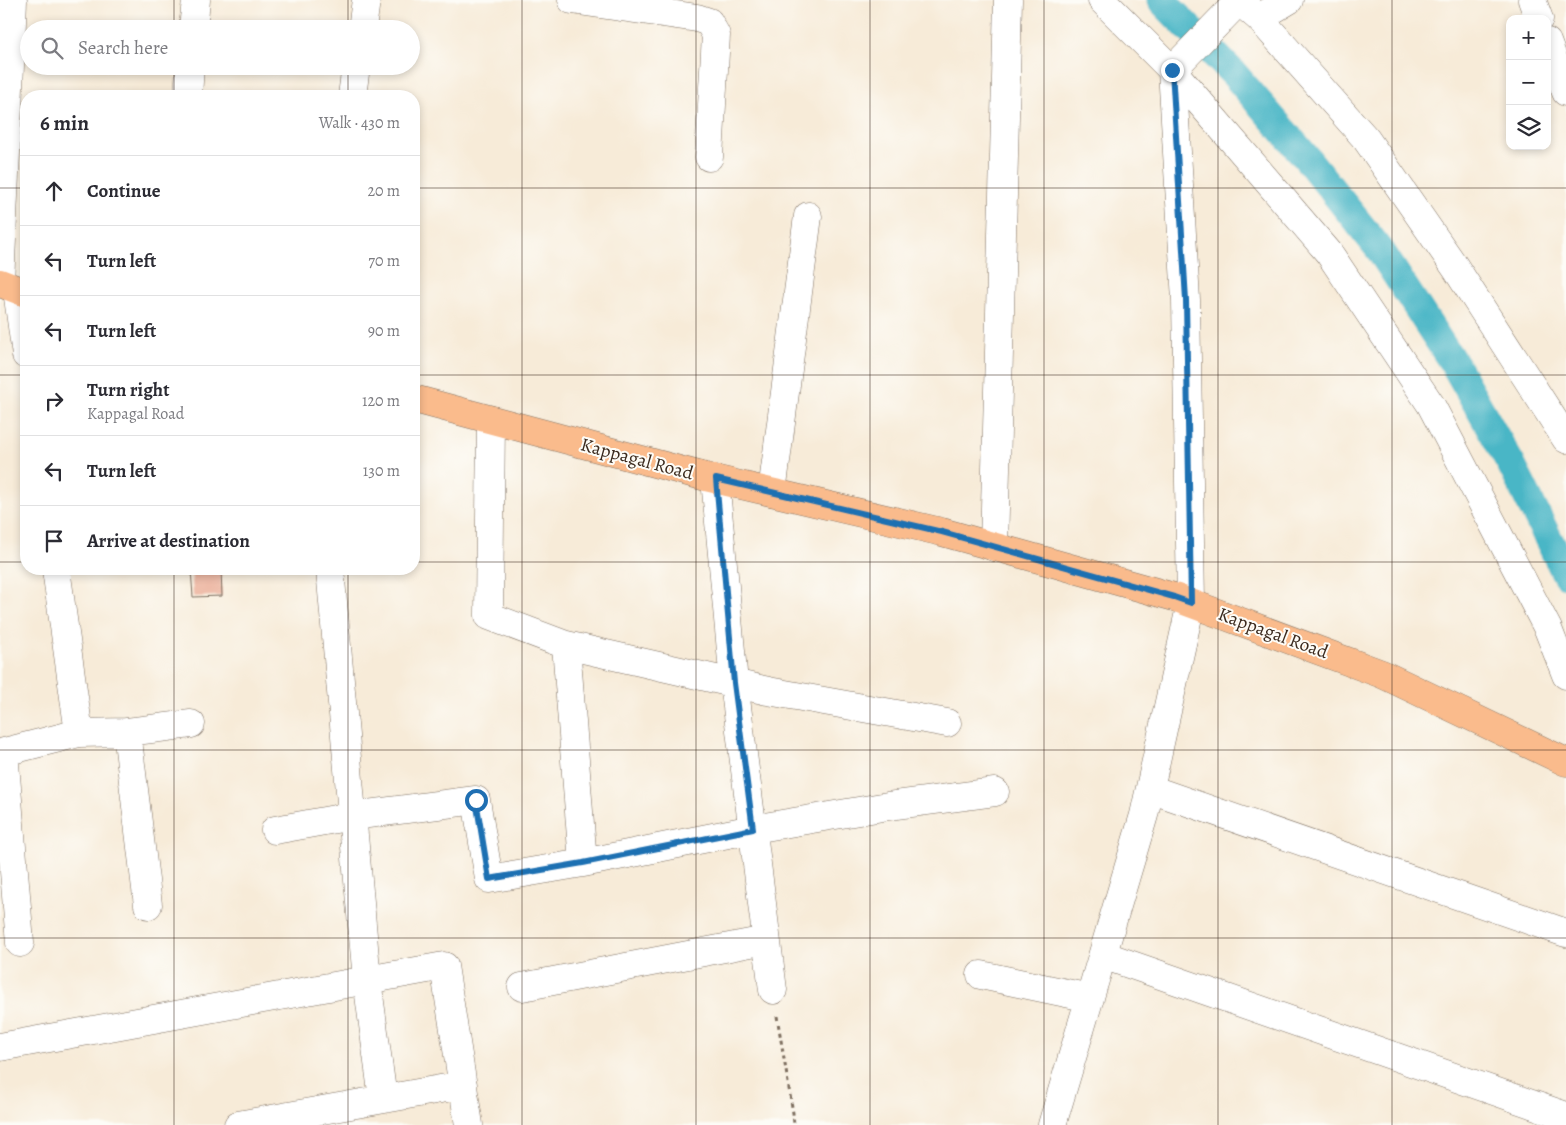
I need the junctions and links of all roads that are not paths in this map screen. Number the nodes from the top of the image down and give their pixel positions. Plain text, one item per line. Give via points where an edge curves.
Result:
1 (13, 0) edge
2 (196, 0) edge
3 (366, 0) edge
4 (572, 0) edge
5 (1008, 0) edge
6 (1102, 0) edge
7 (1289, 0) edge
8 (1532, 0) edge
9 (1245, 6) edge
10 (1538, 15) edge
11 (195, 20) edge
12 (363, 20) edge
13 (1551, 53) edge
14 (1172, 70) junction
15 (189, 75) edge
16 (355, 75) edge
17 (188, 90) edge
18 (353, 90) edge
19 (1566, 92) edge
20 (709, 156) dead end
21 (808, 216) dead end
22 (11, 287) edge
23 (20, 328) edge
24 (420, 401) edge
25 (491, 420) junction
26 (1566, 437) edge
27 (716, 479) junction
28 (772, 492) junction
29 (994, 547) junction
30 (57, 575) edge
31 (331, 575) edge
32 (1191, 603) junction
33 (566, 645) junction
34 (1566, 675) edge
35 (734, 683) junction
36 (946, 723) dead end
37 (191, 724) dead end
38 (127, 732) junction
39 (79, 733) junction
40 (1566, 762) edge
41 (1150, 788) junction
42 (995, 792) dead end
43 (352, 816) junction
44 (753, 829) junction
45 (274, 830) dead end
46 (583, 863) junction
47 (148, 905) dead end
48 (1566, 933) edge
49 (766, 940) junction
50 (20, 943) dead end
51 (1103, 955) junction
52 (981, 975) dead end
53 (367, 980) junction
54 (522, 987) dead end
55 (773, 990) road end
56 (1090, 998) junction
57 (0, 1047) edge
58 (463, 1085) junction
59 (383, 1099) junction
60 (1566, 1116) edge
61 (1056, 1124) edge
62 (238, 1125) edge
63 (469, 1125) edge

1 - 22 street
2 - 11 street
3 - 12 street
4 - 20 street via 709,22 716,35
5 - 29 street
6 - 14 street
7 - 9 street
8 - 10 street
9 - 14 street via 1216,24
9 - 26 street via 1366,139 1455,267
13 - 19 street
14 - 32 street via 1186,300
14 - 34 street via 1329,253 1431,405 1548,629
15 - 17 street
16 - 18 street
21 - 28 street
22 - 23 street
24 - 25 main road, Kappagal Road
25 - 27 main road, Kappagal Road
25 - 33 street via 489,616
27 - 28 main road, Kappagal Road
27 - 35 street
28 - 29 main road, Kappagal Road
29 - 32 main road, Kappagal Road
30 - 39 street
31 - 43 street
32 - 40 main road, Kappagal Road via 1382,674
32 - 41 street
33 - 35 street
33 - 46 street
35 - 36 street
35 - 44 street
37 - 38 street
38 - 39 street
38 - 47 street
39 - 50 street via 4,752
41 - 48 street
41 - 51 street
42 - 44 street
43 - 45 street
43 - 46 street via 476,800 489,879
43 - 53 street
44 - 46 street
44 - 49 street
49 - 54 street
49 - 55 street
51 - 56 street
51 - 60 street
52 - 56 street
53 - 57 street
53 - 58 street via 444,966
53 - 59 street
56 - 61 street
58 - 59 street
58 - 63 street
59 - 62 street

